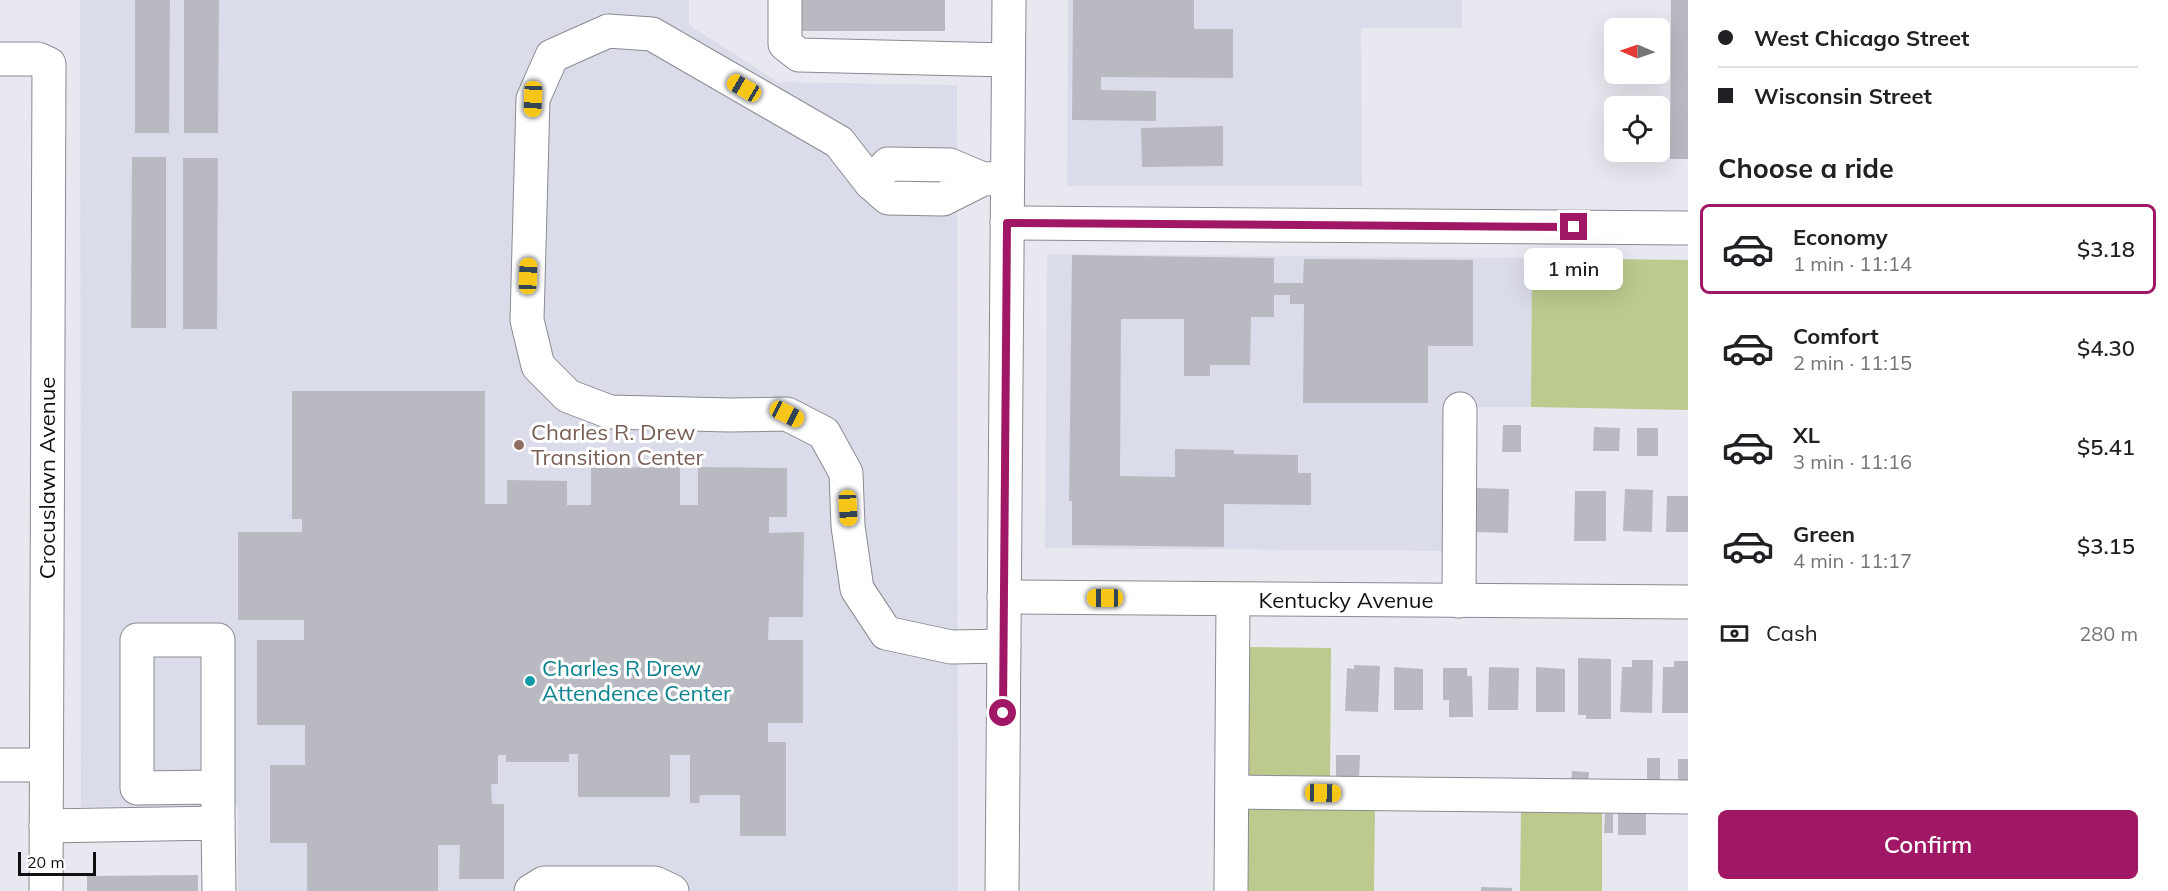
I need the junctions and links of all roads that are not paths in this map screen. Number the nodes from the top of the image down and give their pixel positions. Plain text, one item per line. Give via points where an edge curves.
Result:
1 (785, 0) edge
2 (1009, 0) edge
3 (0, 59) edge
4 (1008, 60) junction
5 (995, 179) junction
6 (1007, 223) junction
7 (1688, 228) edge
8 (1460, 409) dead end
9 (1004, 597) junction
10 (1233, 600) junction
11 (1459, 601) junction
12 (1688, 602) edge
13 (1004, 646) junction
14 (0, 765) edge
15 (46, 765) junction
16 (217, 788) junction
17 (1232, 792) junction
18 (1688, 797) edge
19 (218, 823) junction
20 (46, 826) junction
21 (46, 891) edge
22 (219, 891) edge
23 (531, 891) edge
24 (672, 891) edge
25 (1002, 891) edge
26 (1231, 891) edge

1 - 4 street via 785,44 799,55
2 - 4 street
3 - 15 street, Crocuslawn Avenue via 38,59 49,64
4 - 5 street
5 - 6 street
5 - 13 street via 950,165 888,164 871,183 839,142 652,34 608,31 552,56 533,99 527,320 538,366 568,396 610,412 787,414 824,433 846,473 848,526 857,589 886,633 951,647
6 - 7 street
6 - 9 street
8 - 11 street
9 - 10 street, Kentucky Avenue
9 - 13 street
10 - 11 street, Kentucky Avenue
10 - 17 street
11 - 12 street, Kentucky Avenue
13 - 25 street
14 - 15 street
15 - 20 street, Crocuslawn Avenue
16 - 16 street via 218,640 137,640 137,788
16 - 19 street
17 - 18 street
17 - 26 street
19 - 20 street
19 - 22 street
20 - 21 street, Crocuslawn Avenue
23 - 24 street via 544,883 655,883

